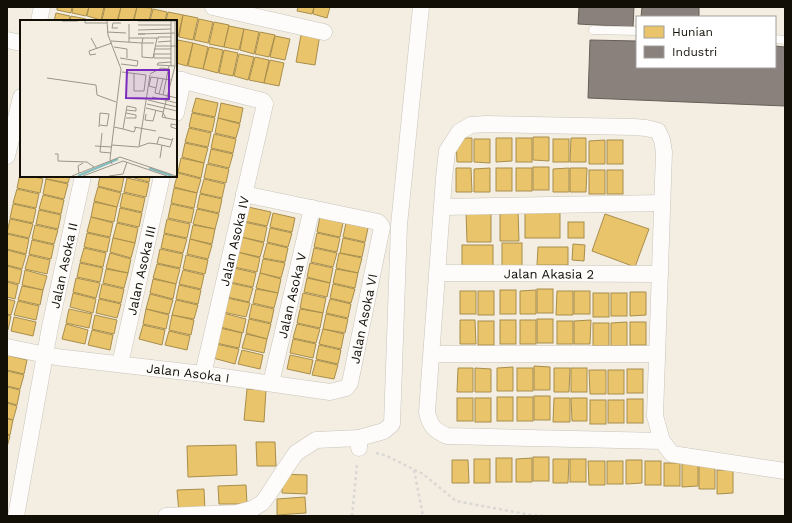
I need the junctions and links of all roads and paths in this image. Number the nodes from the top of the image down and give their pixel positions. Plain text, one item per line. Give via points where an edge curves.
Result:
1 (42, 7) edge
2 (213, 7) edge
3 (421, 7) edge
4 (39, 20) edge
5 (593, 30) dead end
6 (636, 31) edge
7 (324, 32) dead end
8 (7, 40) edge
9 (20, 43) edge
10 (180, 80) edge
11 (20, 101) edge
12 (177, 105) edge
13 (7, 156) edge
14 (83, 177) edge
15 (162, 177) edge
16 (244, 194) junction
17 (662, 203) junction
18 (443, 207) junction
19 (312, 208) junction
20 (438, 273) junction
21 (660, 274) junction
22 (7, 347) edge
23 (432, 354) junction
24 (657, 354) junction
25 (46, 355) junction
26 (120, 364) junction
27 (203, 374) junction
28 (271, 383) junction
29 (330, 392) joint
30 (662, 441) junction
31 (359, 443) junction
32 (414, 470) junction
33 (785, 471) edge
34 (16, 516) edge
35 (166, 516) edge
36 (352, 516) edge
37 (423, 516) edge
38 (531, 516) edge
39 (546, 516) edge

1 - 4 street
2 - 7 street
3 - 31 street via 399,225 392,424 384,431
5 - 6 lane
8 - 9 street
10 - 12 street
10 - 16 street, Jalan Asoka IV via 263,101 265,104
11 - 13 street
14 - 25 street, Jalan Asoka II
15 - 26 street, Jalan Asoka III
16 - 19 street
16 - 27 street, Jalan Asoka IV
17 - 18 street
17 - 18 street via 664,152 658,131 646,128 487,124 471,125 459,132 447,151
17 - 21 street
18 - 20 street
19 - 28 street, Jalan Asoka V
19 - 29 street, Jalan Asoka VI via 378,222 382,227 350,383 346,388
20 - 21 street, Jalan Akasia 2
20 - 23 street
21 - 24 street
22 - 25 street, Jalan Asoka I
23 - 24 street
23 - 30 street via 427,412 429,422 447,436
24 - 30 street via 655,416
25 - 26 street, Jalan Asoka I
25 - 34 street, Jalan Asoka II
26 - 27 street, Jalan Asoka I
27 - 28 street, Jalan Asoka I
28 - 29 street, Jalan Asoka I
30 - 33 street via 672,454
31 - 32 path
31 - 35 street via 316,440 296,453 262,503 252,509 237,513
31 - 36 path
32 - 37 path
32 - 38 path via 456,501
38 - 39 path

